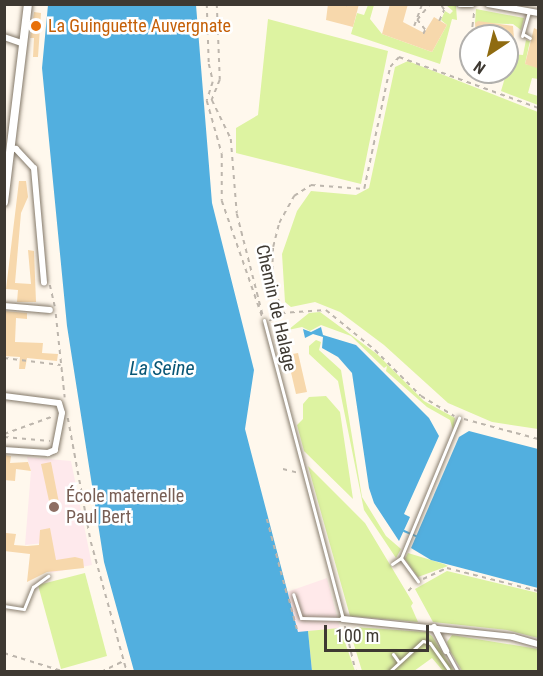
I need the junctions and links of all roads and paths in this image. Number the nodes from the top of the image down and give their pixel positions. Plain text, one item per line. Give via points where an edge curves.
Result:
1 (28, 4) edge
2 (207, 4) edge
3 (422, 4) edge
4 (430, 4) edge
5 (440, 4) edge
6 (460, 4) edge
7 (472, 4) edge
8 (488, 4) edge
9 (217, 5) edge
10 (344, 5) edge
11 (350, 6) edge
12 (529, 10) junction
13 (473, 13) dead end
14 (538, 14) edge
15 (417, 20) junction
16 (439, 21) dead end
17 (472, 24) edge
18 (414, 26) dead end
19 (423, 34) dead end
20 (4, 37) edge
21 (530, 38) dead end
22 (21, 43) junction
23 (538, 108) edge
24 (9, 146) edge
25 (6, 179) edge
26 (4, 202) edge
27 (44, 283) joint
28 (4, 306) edge
29 (50, 310) dead end
30 (281, 313) junction
31 (271, 319) dead end
32 (264, 320) junction
33 (4, 358) edge
34 (62, 365) junction
35 (4, 396) edge
36 (65, 399) dead end
37 (64, 411) junction
38 (459, 418) junction
39 (4, 436) edge
40 (538, 439) edge
41 (58, 441) junction
42 (72, 443) junction
43 (4, 450) edge
44 (283, 469) dead end
45 (304, 475) junction
46 (267, 519) dead end
47 (401, 558) junction
48 (392, 564) dead end
49 (48, 576) dead end
50 (418, 581) junction
51 (408, 591) dead end
52 (538, 591) edge
53 (293, 594) dead end
54 (4, 606) edge
55 (343, 619) junction
56 (434, 627) junction
57 (298, 633) dead end
58 (538, 644) edge
59 (446, 651) joint
60 (4, 653) edge
61 (393, 654) dead end
62 (124, 661) junction
63 (398, 661) junction
64 (454, 665) junction
65 (446, 670) edge
66 (65, 672) edge
67 (100, 672) edge
68 (127, 672) edge
69 (356, 672) edge
70 (389, 672) edge
71 (458, 672) edge

1 - 22 main road
2 - 32 path via 213,82 207,102 222,154 222,201
3 - 15 path
4 - 15 path
5 - 16 path via 444,10
6 - 7 street
8 - 12 street
9 - 32 path, Chemin de Halage via 220,80 212,100 231,139 237,214
10 - 11 path
12 - 14 street
12 - 21 lane via 523,35
13 - 17 path
15 - 18 path
15 - 19 path via 425,30
20 - 22 street
22 - 24 main road
23 - 30 path via 399,57 390,67 364,189 311,185 294,195 279,223 272,271
24 - 25 main road
24 - 27 street via 34,168
25 - 26 main road
27 - 34 path via 52,287
28 - 29 street
30 - 31 path
30 - 38 path via 326,310 375,350 421,396
32 - 45 lane, Chemin de Halage
33 - 34 path
34 - 36 path
35 - 37 street via 59,403
37 - 39 path
37 - 41 street
37 - 42 path
38 - 40 path
38 - 47 lane
39 - 41 path
41 - 42 path
41 - 43 street via 48,453
42 - 62 path via 91,542
44 - 45 path
45 - 55 lane, Chemin de Halage
46 - 57 path
47 - 48 lane
47 - 50 lane
49 - 54 lane via 33,587 24,609
50 - 51 path
50 - 52 path via 447,568
53 - 55 lane via 301,618
55 - 56 street
55 - 69 path
56 - 58 street
56 - 59 street
59 - 64 lane
60 - 66 path
61 - 63 lane
62 - 67 path
62 - 68 path
63 - 65 lane via 426,641
63 - 70 lane
64 - 65 lane
64 - 71 lane

